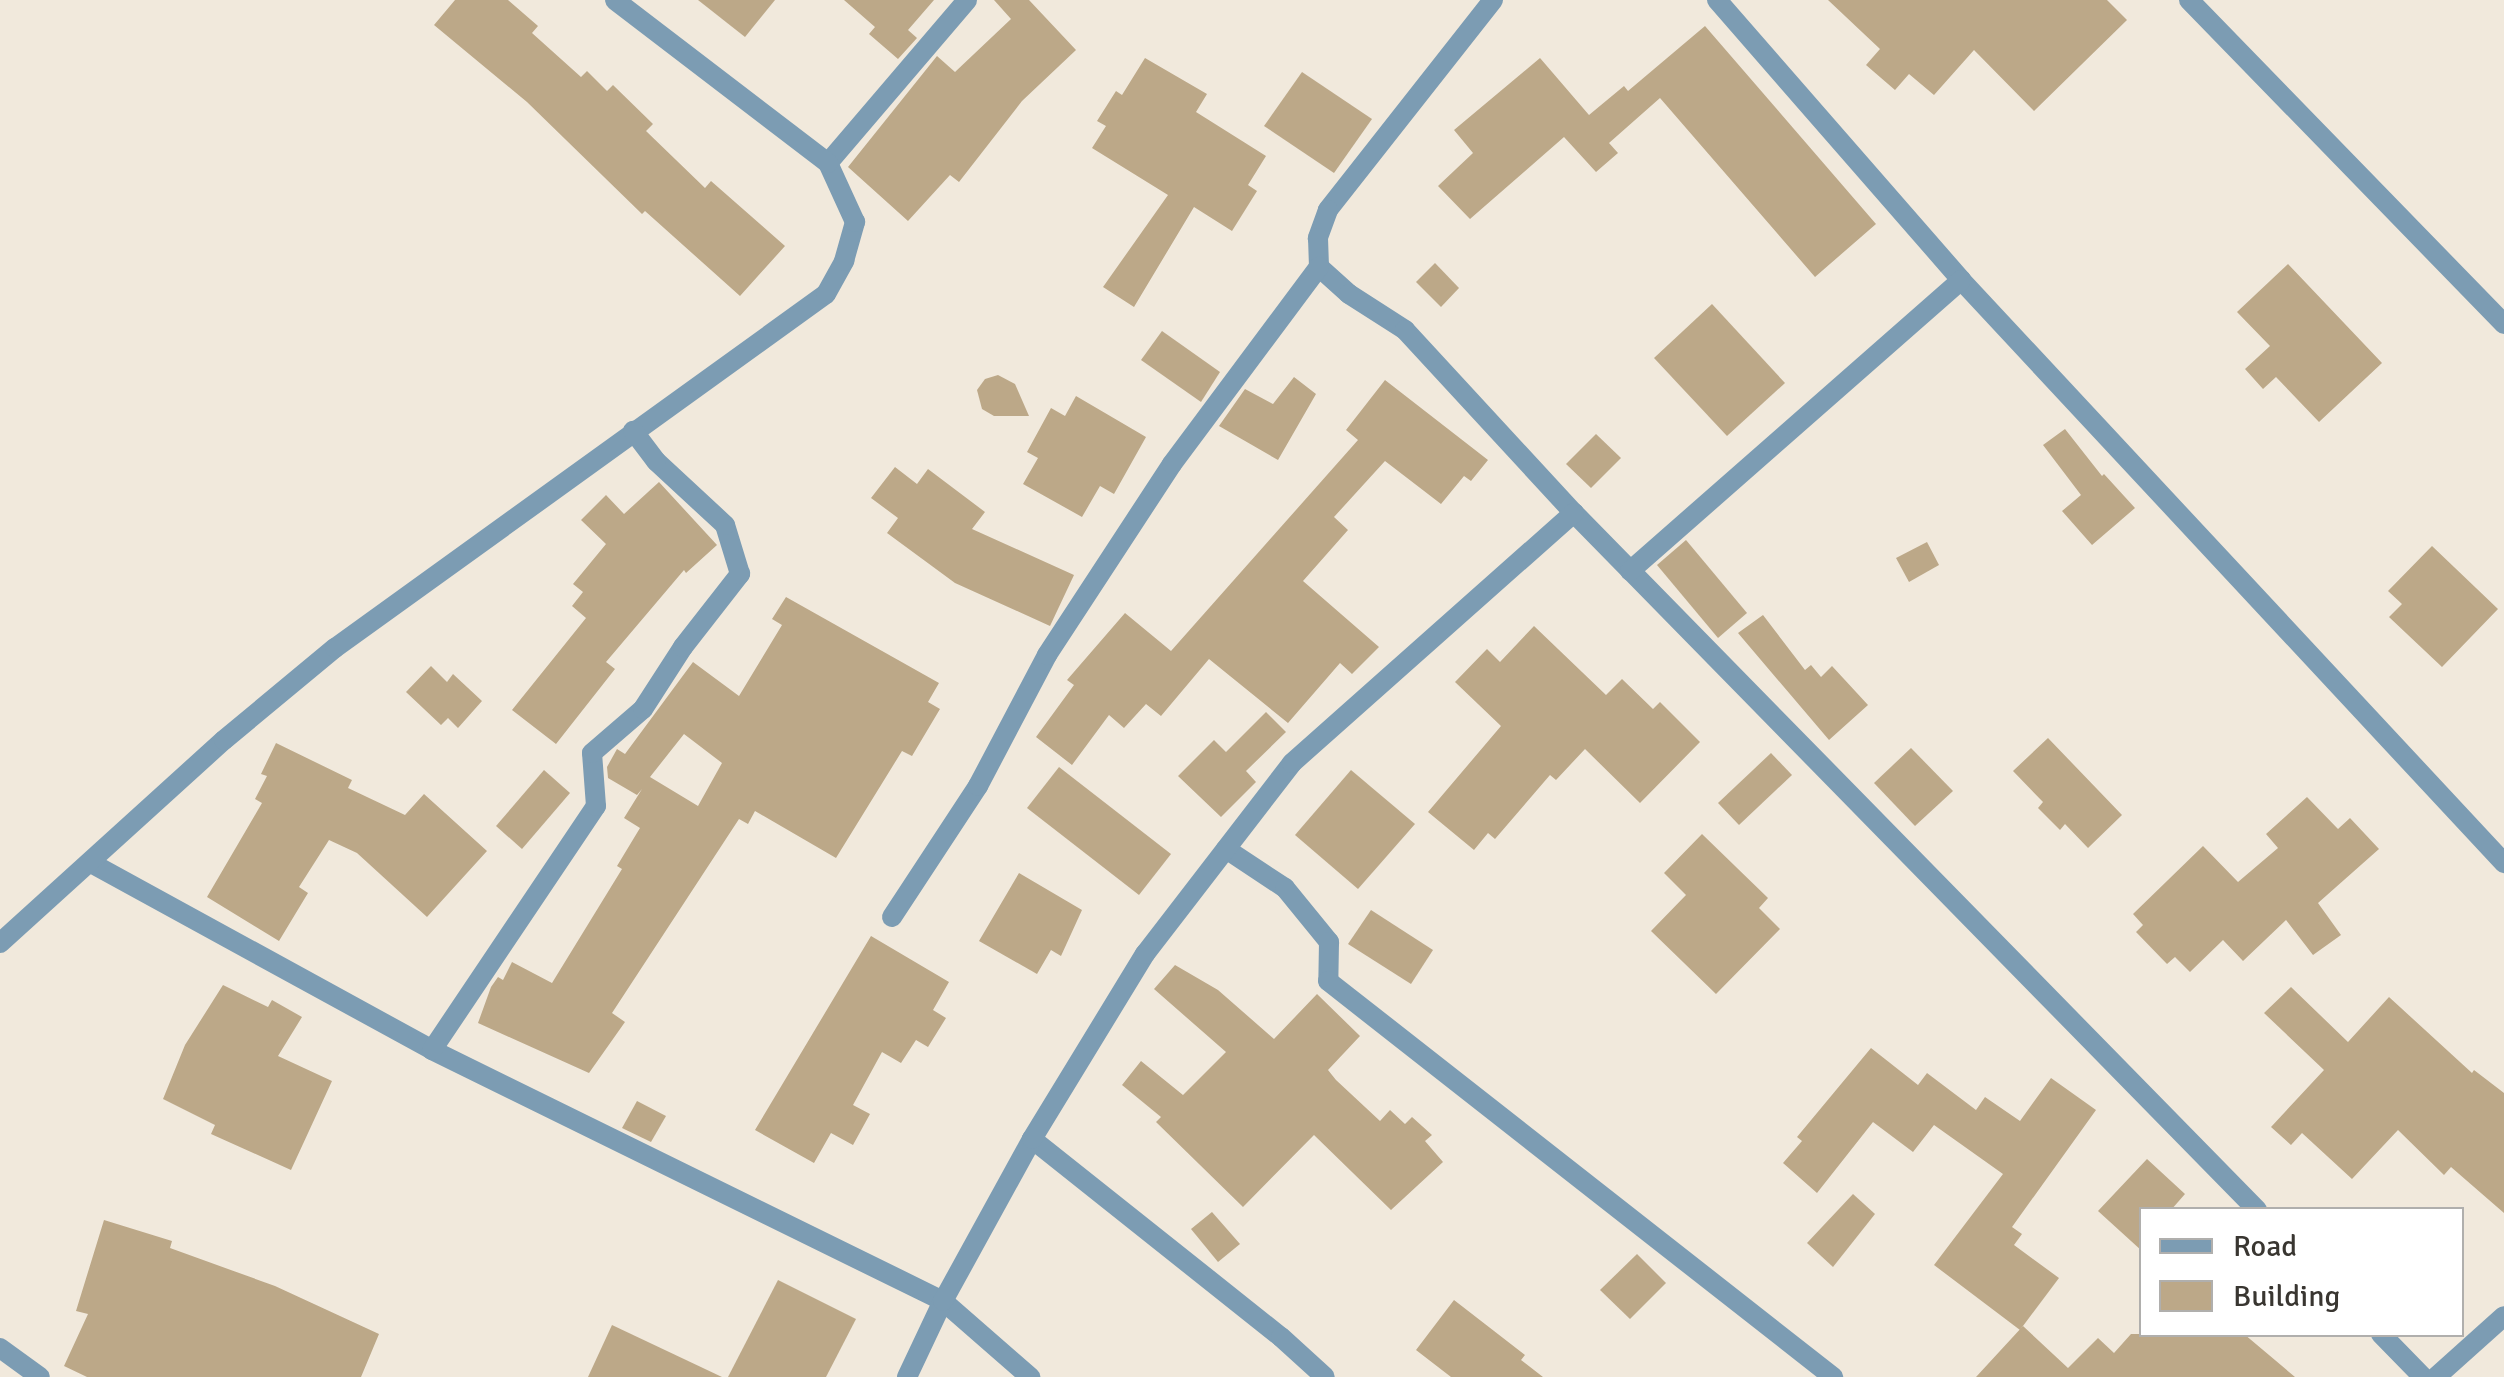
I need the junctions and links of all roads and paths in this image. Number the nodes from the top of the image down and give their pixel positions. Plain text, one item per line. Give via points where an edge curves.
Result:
1 (615, 0) edge
2 (968, 0) edge
3 (1493, 0) edge
4 (1717, 0) edge
5 (2189, 0) edge
6 (828, 163) junction
7 (1319, 267) junction
8 (1961, 280) junction
9 (2504, 324) edge
10 (633, 431) junction
11 (1574, 513) junction
12 (1630, 571) junction
13 (1226, 849) junction
14 (91, 863) junction
15 (2504, 863) edge
16 (892, 916) dead end
17 (0, 943) edge
18 (432, 1050) junction
19 (1032, 1139) junction
20 (2254, 1207) edge
21 (943, 1301) junction
22 (2504, 1316) edge
23 (2384, 1337) edge
24 (0, 1348) edge
25 (40, 1377) edge
26 (907, 1377) edge
27 (1030, 1377) edge
28 (1325, 1377) edge
29 (1833, 1377) edge
30 (2423, 1377) edge
31 (2436, 1377) edge

1 - 6 street
2 - 6 street
3 - 7 street via 1328,210 1318,238
4 - 8 street
5 - 9 street
6 - 10 street via 854,222 826,294
7 - 11 street via 1405,330
7 - 16 street via 1162,480
8 - 12 street
8 - 15 street
10 - 14 street via 335,648
10 - 18 street via 656,462 725,525 740,574 682,646 643,709 592,753 596,806
11 - 12 street
11 - 13 street via 1292,763
12 - 20 street
13 - 19 street via 1145,954
13 - 29 street via 1285,888 1329,942 1328,981
14 - 17 street
14 - 18 street
18 - 21 street
19 - 21 street
19 - 28 street
21 - 26 street
21 - 27 street
22 - 31 street
23 - 30 street
24 - 25 street

